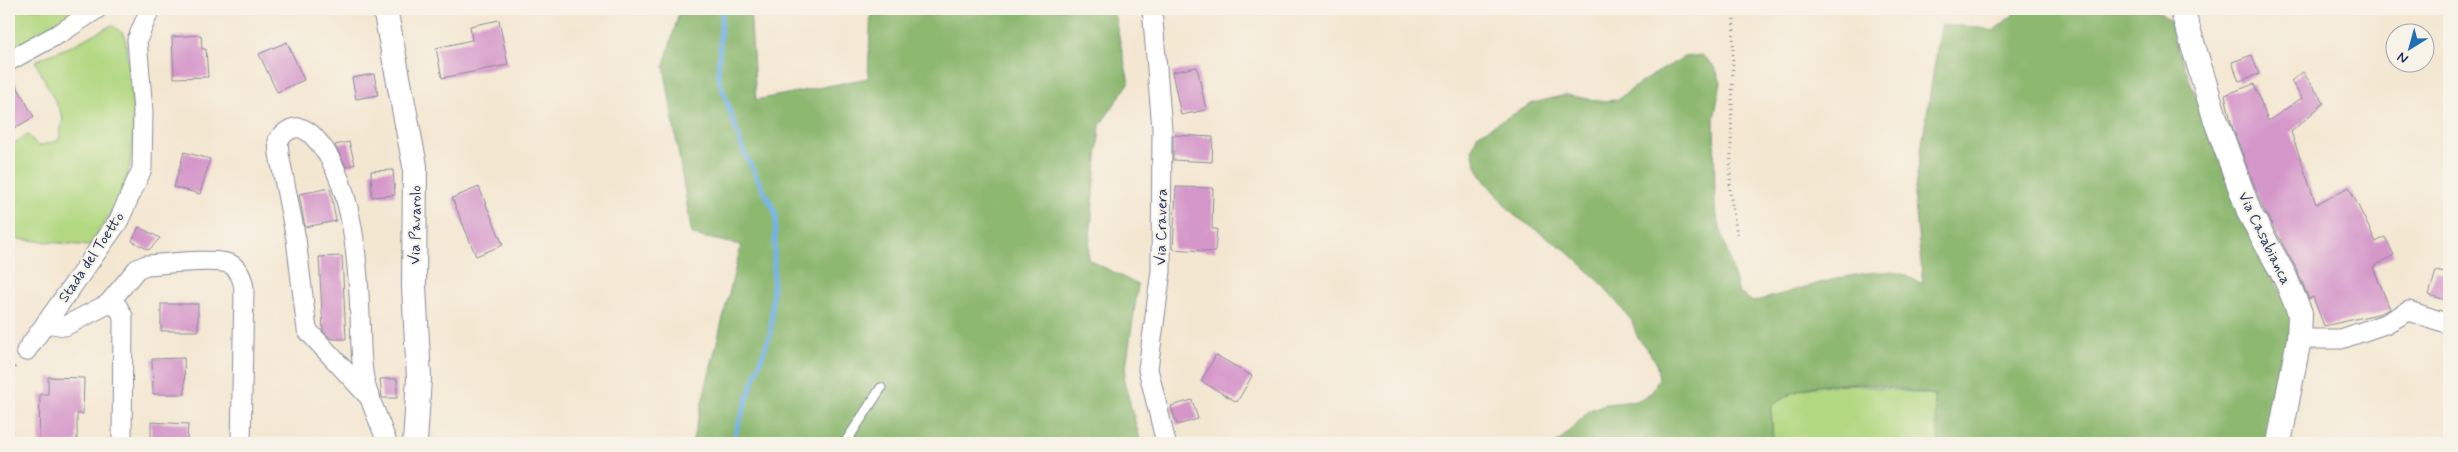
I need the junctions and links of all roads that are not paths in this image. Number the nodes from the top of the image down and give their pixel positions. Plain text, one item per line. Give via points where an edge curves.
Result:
1 (97, 9) edge
2 (150, 9) edge
3 (385, 9) edge
4 (1152, 9) edge
5 (2182, 9) edge
6 (9, 61) edge
7 (108, 304) junction
8 (46, 323) junction
9 (2449, 324) edge
10 (2299, 340) junction
11 (26, 351) dead end
12 (881, 388) dead end
13 (372, 399) junction
14 (122, 443) edge
15 (241, 443) edge
16 (387, 443) edge
17 (415, 443) edge
18 (844, 443) edge
19 (1166, 443) edge
20 (2279, 443) edge

1 - 6 street
2 - 8 street, Stada del Toetto via 137,40 142,169 118,222
3 - 17 street, Via Pavarolo via 415,166 414,287 419,378
4 - 19 street, Via Cravera via 1162,129 1161,271 1148,369
5 - 10 street, Via Casabianca via 2216,121 2250,214 2285,277 2300,313
7 - 8 street via 65,326
7 - 14 street via 118,308 123,316
7 - 15 street via 137,269 146,265 216,262 231,264 238,271 244,289
8 - 11 street, Stada del Toetto
9 - 10 street via 2409,311 2385,324 2341,339
10 - 20 street, Via Casabianca
12 - 18 lane
13 - 13 street via 307,330 296,239 278,140 286,130 296,126 306,129 328,154 344,193 358,286 364,383
13 - 16 street

